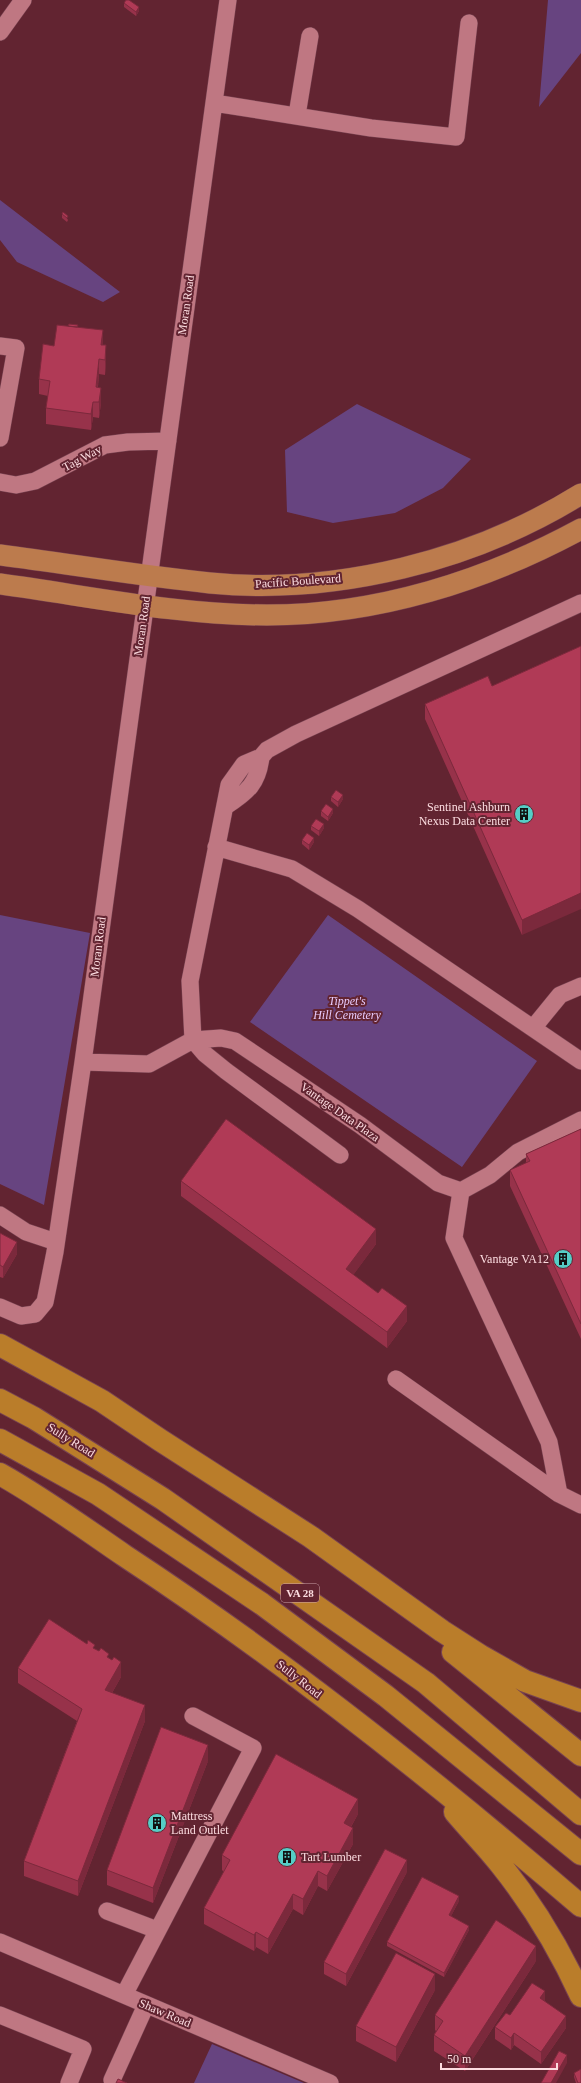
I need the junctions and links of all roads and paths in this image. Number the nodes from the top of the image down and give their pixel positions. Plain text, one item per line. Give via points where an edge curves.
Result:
1 (23, 0) edge
2 (228, 0) edge
3 (469, 23) dead end
4 (0, 32) edge
5 (310, 36) dead end
6 (214, 102) junction
7 (297, 115) junction
8 (0, 346) edge
9 (0, 438) edge
10 (168, 441) junction
11 (0, 482) edge
12 (581, 494) edge
13 (581, 529) edge
14 (0, 555) edge
15 (150, 575) junction
16 (0, 584) edge
17 (581, 603) edge
18 (145, 607) junction
19 (216, 846) junction
20 (581, 986) edge
21 (533, 1028) junction
22 (193, 1040) junction
23 (581, 1061) edge
24 (83, 1062) junction
25 (581, 1120) edge
26 (340, 1155) dead end
27 (461, 1191) junction
28 (0, 1215) edge
29 (56, 1247) junction
30 (0, 1307) edge
31 (0, 1345) edge
32 (396, 1379) dead end
33 (0, 1400) edge
34 (0, 1440) edge
35 (0, 1474) edge
36 (559, 1494) junction
37 (581, 1505) edge
38 (311, 1537) junction
39 (581, 1701) edge
40 (193, 1716) dead end
41 (581, 1755) edge
42 (417, 1769) junction
43 (581, 1814) edge
44 (581, 1854) edge
45 (581, 1906) edge
46 (106, 1911) dead end
47 (157, 1930) junction
48 (0, 1942) edge
49 (124, 1995) junction
50 (581, 1996) edge
51 (146, 2005) junction
52 (0, 2015) edge
53 (112, 2080) dead end
54 (69, 2083) edge
55 (330, 2083) edge

1 - 4 street
2 - 6 street, Moran Road
3 - 7 street via 456,137 371,128
5 - 7 street
6 - 7 street
6 - 10 street, Moran Road
8 - 9 street via 16,348
10 - 11 street, Tag Way via 105,445 35,481 16,486
10 - 15 street, Moran Road
12 - 15 main road, Pacific Boulevard via 516,530 427,561 385,572 337,580 262,584 211,583
13 - 18 main road via 482,575 443,588 372,605 267,615
14 - 15 main road, Pacific Boulevard
15 - 18 street, Moran Road
16 - 18 main road
17 - 19 street via 296,734 267,750 261,757 244,764 229,785
18 - 24 street, Moran Road
19 - 21 street via 292,869 358,909
19 - 22 street via 190,981
20 - 21 street via 560,995
21 - 23 street
22 - 24 street, Vantage Data Plaza via 148,1064
22 - 26 street via 226,1071
22 - 27 street, Vantage Data Plaza via 235,1040 360,1125 438,1184
24 - 29 street, Moran Road
25 - 27 street via 518,1152 490,1175
27 - 36 street via 454,1238 549,1442
28 - 29 street
29 - 30 street, Moran Road via 45,1302 35,1314 21,1316
31 - 38 highway via 102,1401
32 - 36 street
33 - 43 highway, Sully Road / VA 28 via 34,1418 163,1499 420,1678
34 - 44 highway via 98,1494 262,1604 386,1696
35 - 42 highway, Sully Road via 190,1598
36 - 37 street
38 - 39 highway via 481,1656 525,1681
38 - 41 highway
40 - 47 street via 253,1748
42 - 45 highway, Sully Road
42 - 50 highway via 501,1865 543,1923
46 - 47 street
47 - 49 street
48 - 49 street, Shaw Road
49 - 51 street, Shaw Road
51 - 53 street
51 - 55 street, Shaw Road
52 - 54 street via 83,2049

